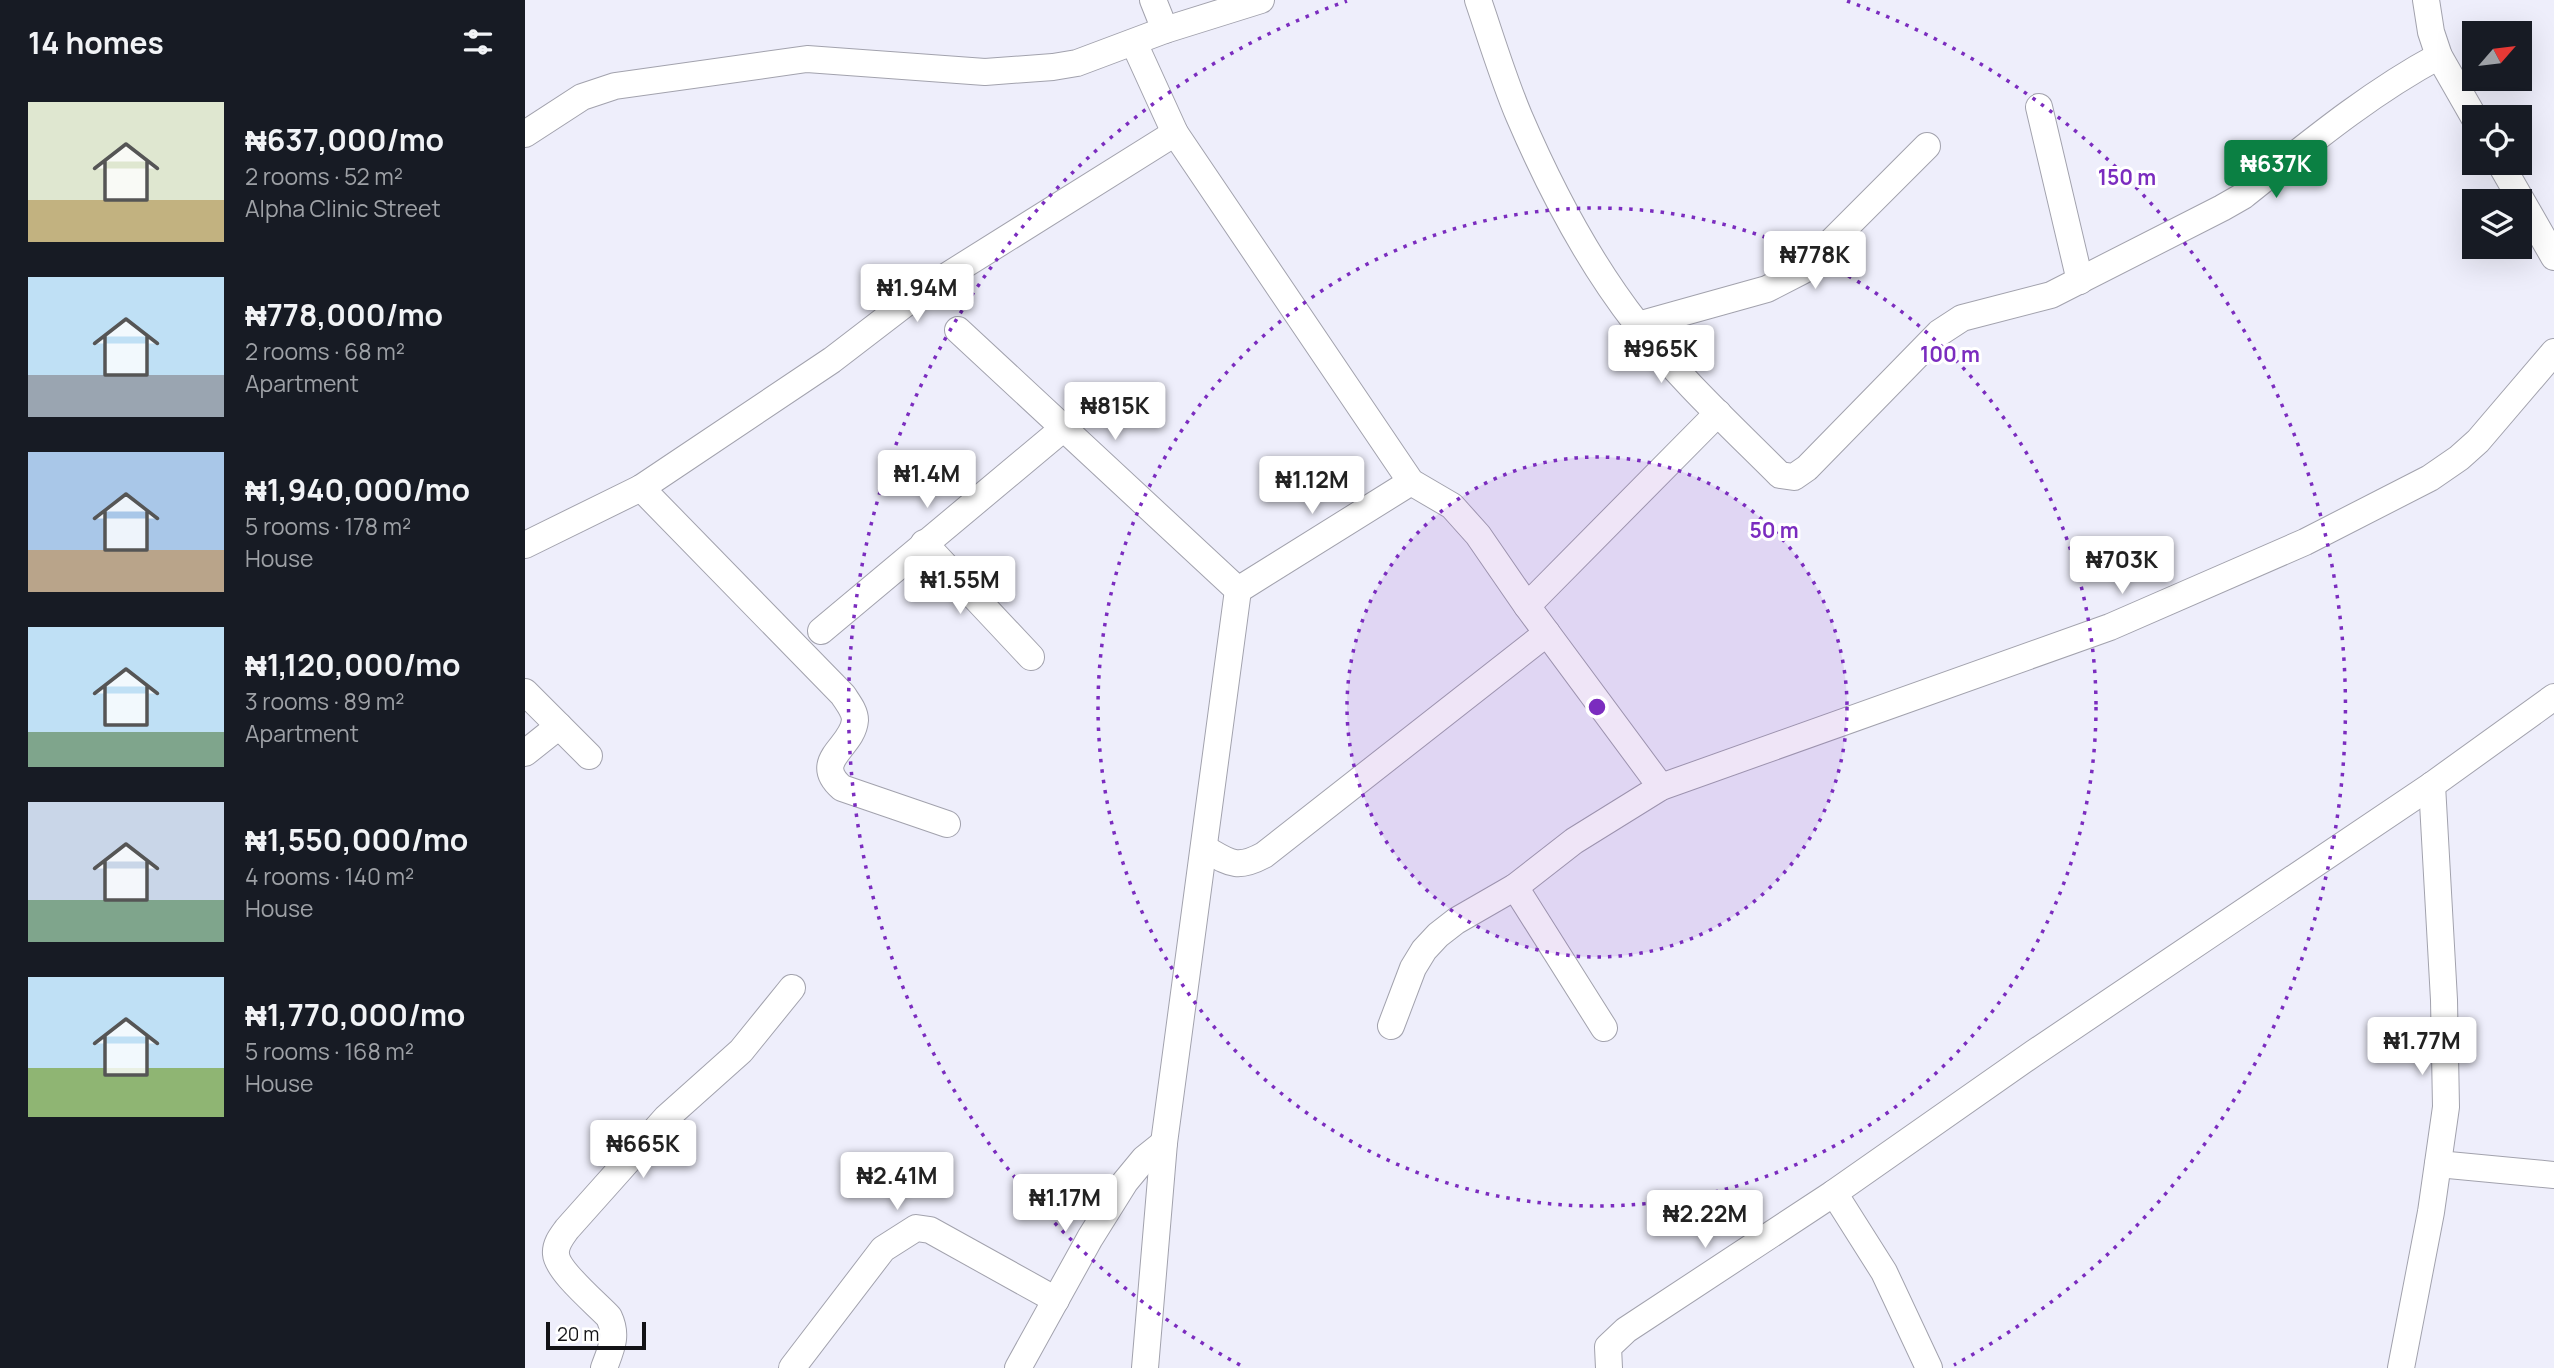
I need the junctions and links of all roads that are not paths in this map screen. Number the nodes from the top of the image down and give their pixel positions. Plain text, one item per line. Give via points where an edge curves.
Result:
1 (1153, 0) edge
2 (1261, 0) edge
3 (1478, 0) edge
4 (2426, 0) edge
5 (1165, 30) junction
6 (1134, 43) junction
7 (2438, 56) junction
8 (2467, 105) edge
9 (2039, 107) dead end
10 (1175, 133) junction
11 (525, 134) edge
12 (1927, 146) dead end
13 (2507, 175) edge
14 (2554, 257) edge
15 (2080, 281) junction
16 (1638, 325) junction
17 (958, 330) dead end
18 (2554, 352) edge
19 (1718, 413) junction
20 (1065, 427) junction
21 (1411, 481) junction
22 (641, 488) junction
23 (924, 543) junction
24 (525, 545) edge
25 (1238, 590) junction
26 (1527, 606) junction
27 (821, 631) dead end
28 (1547, 633) junction
29 (1031, 657) dead end
30 (525, 692) edge
31 (2554, 697) edge
32 (559, 726) junction
33 (525, 754) edge
34 (589, 756) dead end
35 (2432, 785) junction
36 (1661, 787) junction
37 (947, 824) dead end
38 (1204, 848) junction
39 (1515, 887) junction
40 (792, 988) dead end
41 (1391, 1026) dead end
42 (1604, 1028) dead end
43 (1164, 1143) junction
44 (2438, 1164) junction
45 (2554, 1175) edge
46 (1834, 1193) junction
47 (1056, 1300) junction
48 (604, 1368) edge
49 (792, 1368) edge
50 (1018, 1368) edge
51 (1145, 1368) edge
52 (1609, 1368) edge
53 (1929, 1368) edge
54 (2401, 1368) edge

1 - 5 street
2 - 5 street
3 - 16 street via 1519,115 1551,182 1585,245
4 - 7 street
5 - 6 street
6 - 10 street
6 - 11 street via 1053,67 985,72 807,60 615,86 582,97
7 - 8 street
7 - 15 street via 2365,101 2243,196
9 - 15 street
10 - 21 street
10 - 22 street via 918,294 832,360
12 - 16 street via 1803,271 1767,289
13 - 14 street
15 - 19 street via 2039,300 1962,318 1939,333 1794,477 1780,475
16 - 19 street
17 - 20 street
18 - 36 street via 2459,458 2430,478 2305,542 2110,627
19 - 26 street
20 - 23 street
20 - 25 street
21 - 25 street
21 - 26 street via 1452,506
22 - 24 street
22 - 37 street via 843,695 855,719 830,763 834,781 842,788
23 - 27 street
23 - 29 street
25 - 38 street
26 - 28 street
28 - 36 street
28 - 38 street via 1264,855 1234,865
30 - 32 street
31 - 35 street
32 - 33 street
32 - 34 street
35 - 44 street via 2446,1093
35 - 46 street
36 - 39 street via 1574,841
38 - 43 street
39 - 41 street via 1456,921 1424,950
39 - 42 street
40 - 48 street via 741,1051 666,1118 557,1245 555,1255 561,1267 610,1317 614,1327 615,1338
43 - 47 street via 1125,1182
43 - 51 street
44 - 45 street
44 - 54 street
46 - 52 street via 1626,1330 1608,1347
46 - 53 street via 1884,1272
47 - 49 street via 930,1230 916,1228 883,1250
47 - 50 street

